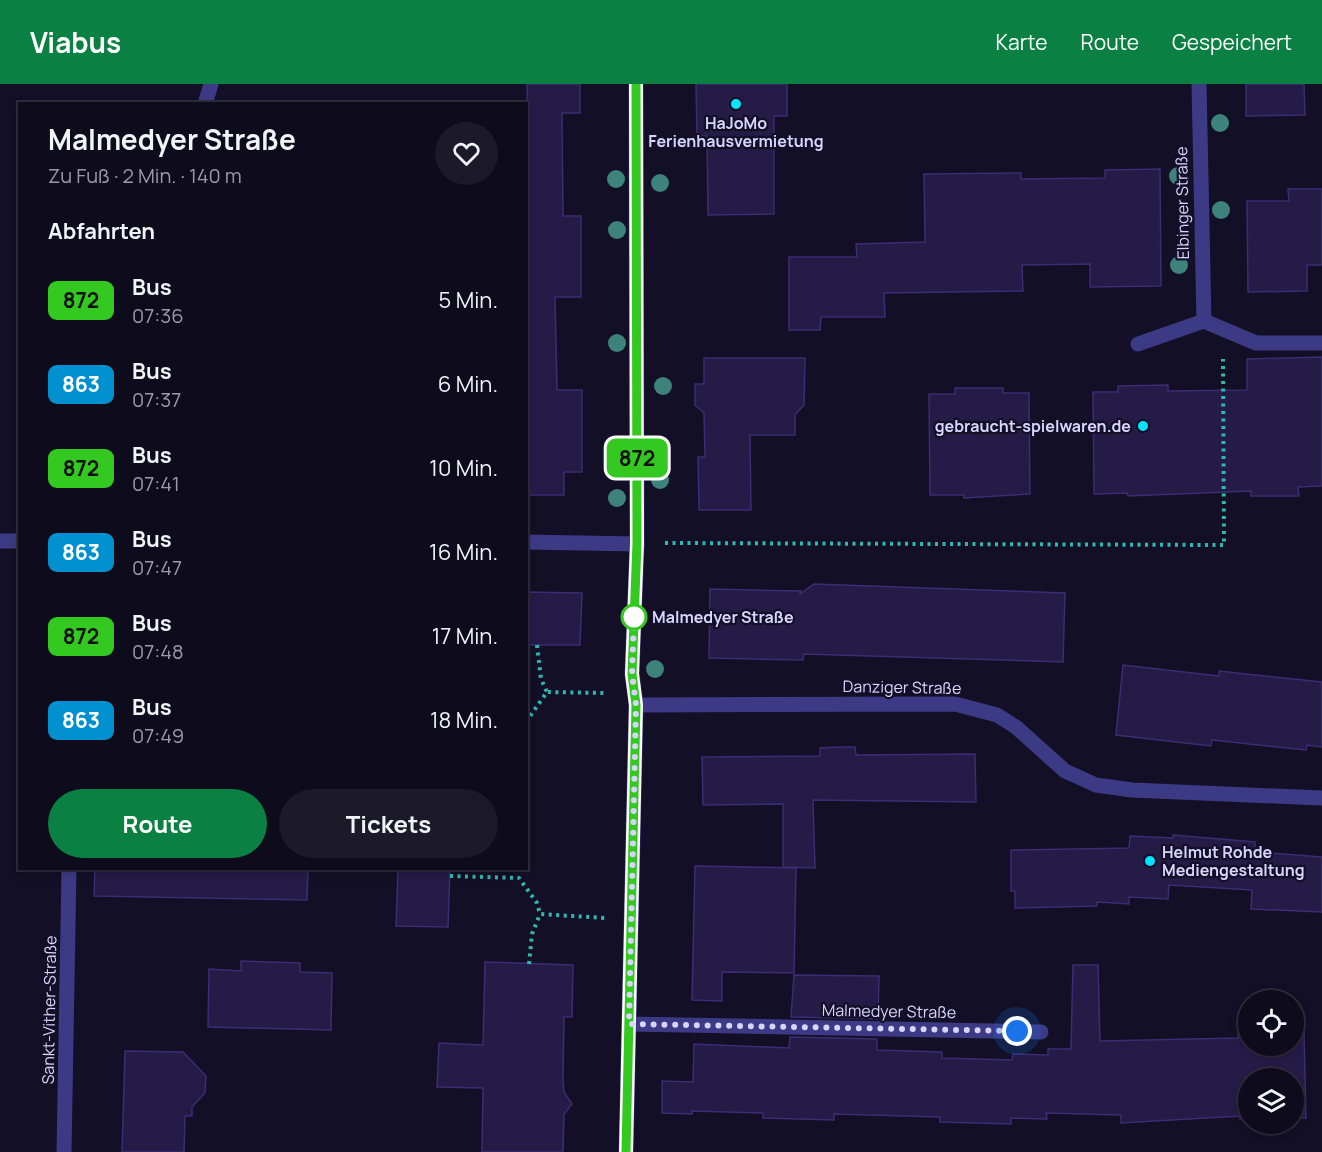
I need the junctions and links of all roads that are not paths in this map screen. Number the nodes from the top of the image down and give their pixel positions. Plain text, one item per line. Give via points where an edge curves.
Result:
1 (211, 84) edge
2 (636, 84) edge
3 (1199, 84) edge
4 (206, 102) edge
5 (1204, 321) junction
6 (1322, 342) edge
7 (1137, 344) dead end
8 (0, 541) edge
9 (18, 541) edge
10 (528, 542) edge
11 (637, 543) junction
12 (636, 700) junction
13 (1322, 798) edge
14 (69, 870) edge
15 (629, 1024) junction
16 (1041, 1032) dead end
17 (64, 1152) edge
18 (626, 1152) edge

1 - 4 street
2 - 11 street
3 - 5 street, Elbinger Straße
5 - 6 street via 1256,343
5 - 7 street
8 - 9 street
10 - 11 street
11 - 12 street via 632,674
12 - 13 street, Danziger Straße via 955,704 997,715 1065,771 1096,785
12 - 15 street
14 - 17 street, Sankt-Vither-Straße
15 - 16 street, Malmedyer Straße
15 - 18 street

